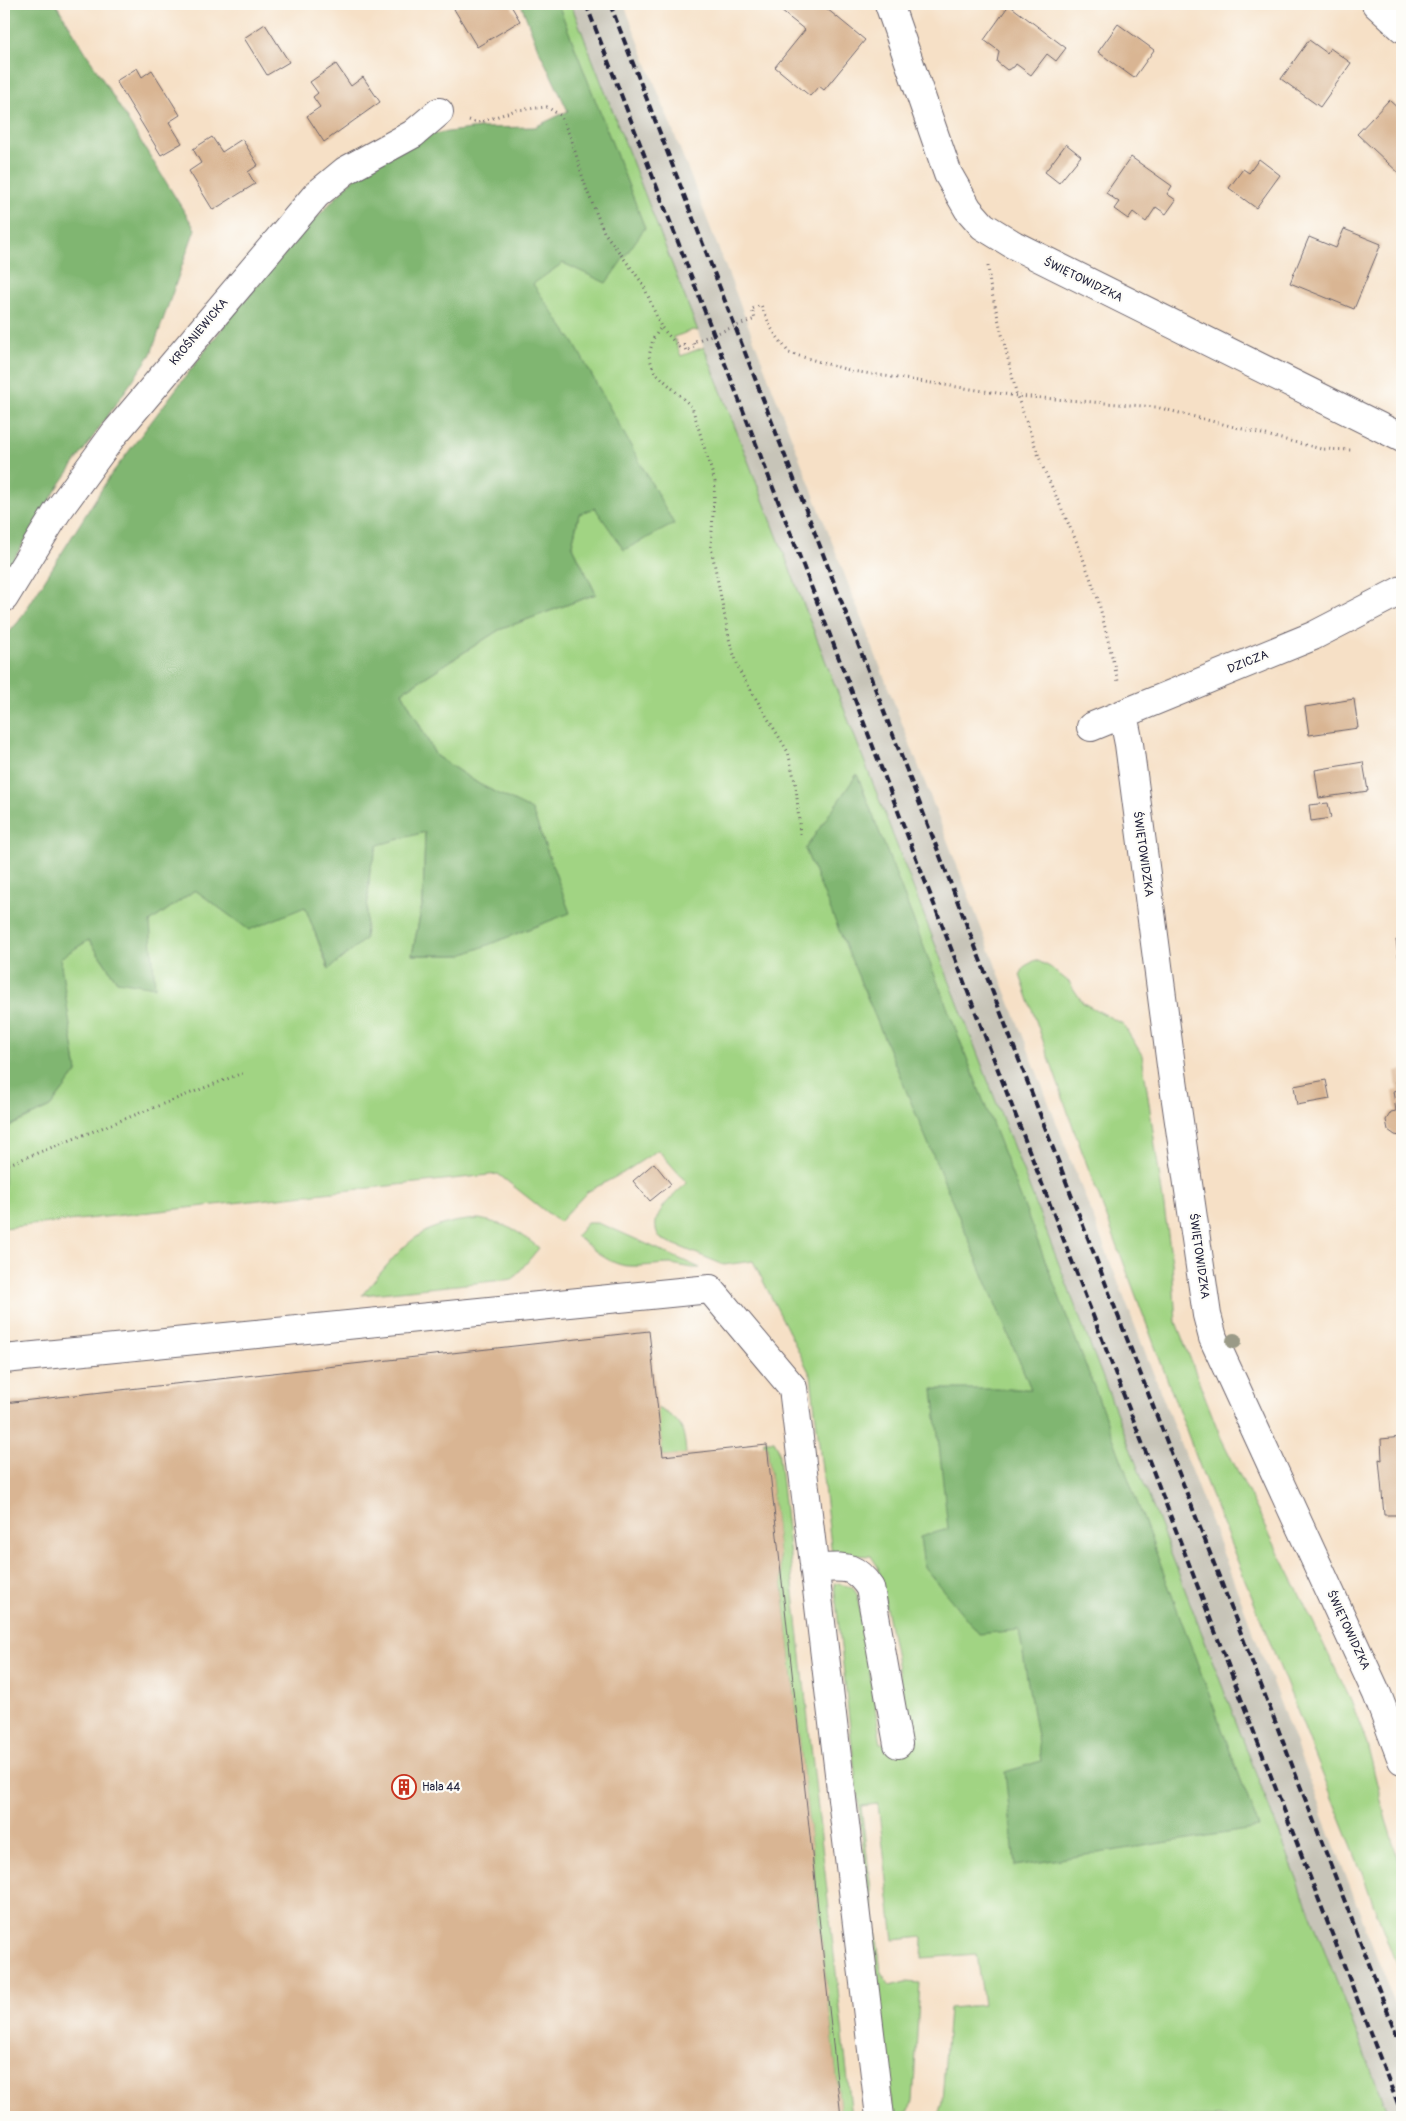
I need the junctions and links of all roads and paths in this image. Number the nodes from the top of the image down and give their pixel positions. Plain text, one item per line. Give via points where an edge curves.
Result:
1 (890, 4) edge
2 (1376, 4) edge
3 (1402, 28) edge
4 (440, 112) joint
5 (983, 226) junction
6 (661, 327) junction
7 (1017, 396) junction
8 (1402, 438) edge
9 (1357, 450) dead end
10 (1402, 590) edge
11 (4, 598) edge
12 (1123, 714) junction
13 (1091, 727) dead end
14 (800, 834) dead end
15 (245, 1072) dead end
16 (4, 1166) edge
17 (4, 1359) edge
18 (814, 1568) junction
19 (898, 1744) dead end
20 (1402, 1760) edge
21 (880, 2117) edge

1 - 5 street, ŚWIĘTOWIDZKA via 948,174 968,209
2 - 3 street
4 - 6 path via 478,123 516,110 547,107 560,115 604,232 643,284
4 - 11 street, KROŚNIEWICKA via 413,134 345,171 316,195 114,434 57,512
5 - 7 path via 990,285
5 - 8 street, ŚWIĘTOWIDZKA via 1014,245
6 - 7 path via 686,351 695,347 693,342 755,319 752,309 761,305 771,328 789,353 852,371
6 - 14 path via 648,356 654,372 692,408 715,482 712,547 730,644 740,672 788,752 796,786
7 - 9 path via 1156,406 1321,449
7 - 12 path via 1098,599
10 - 12 street, DZICZA via 1313,636
12 - 13 street, DZICZA
12 - 20 street, ŚWIĘTOWIDZKA via 1213,1338 1377,1694
15 - 16 path
17 - 18 street via 710,1289 792,1388
18 - 19 street via 849,1568 862,1575 870,1588
18 - 21 street

